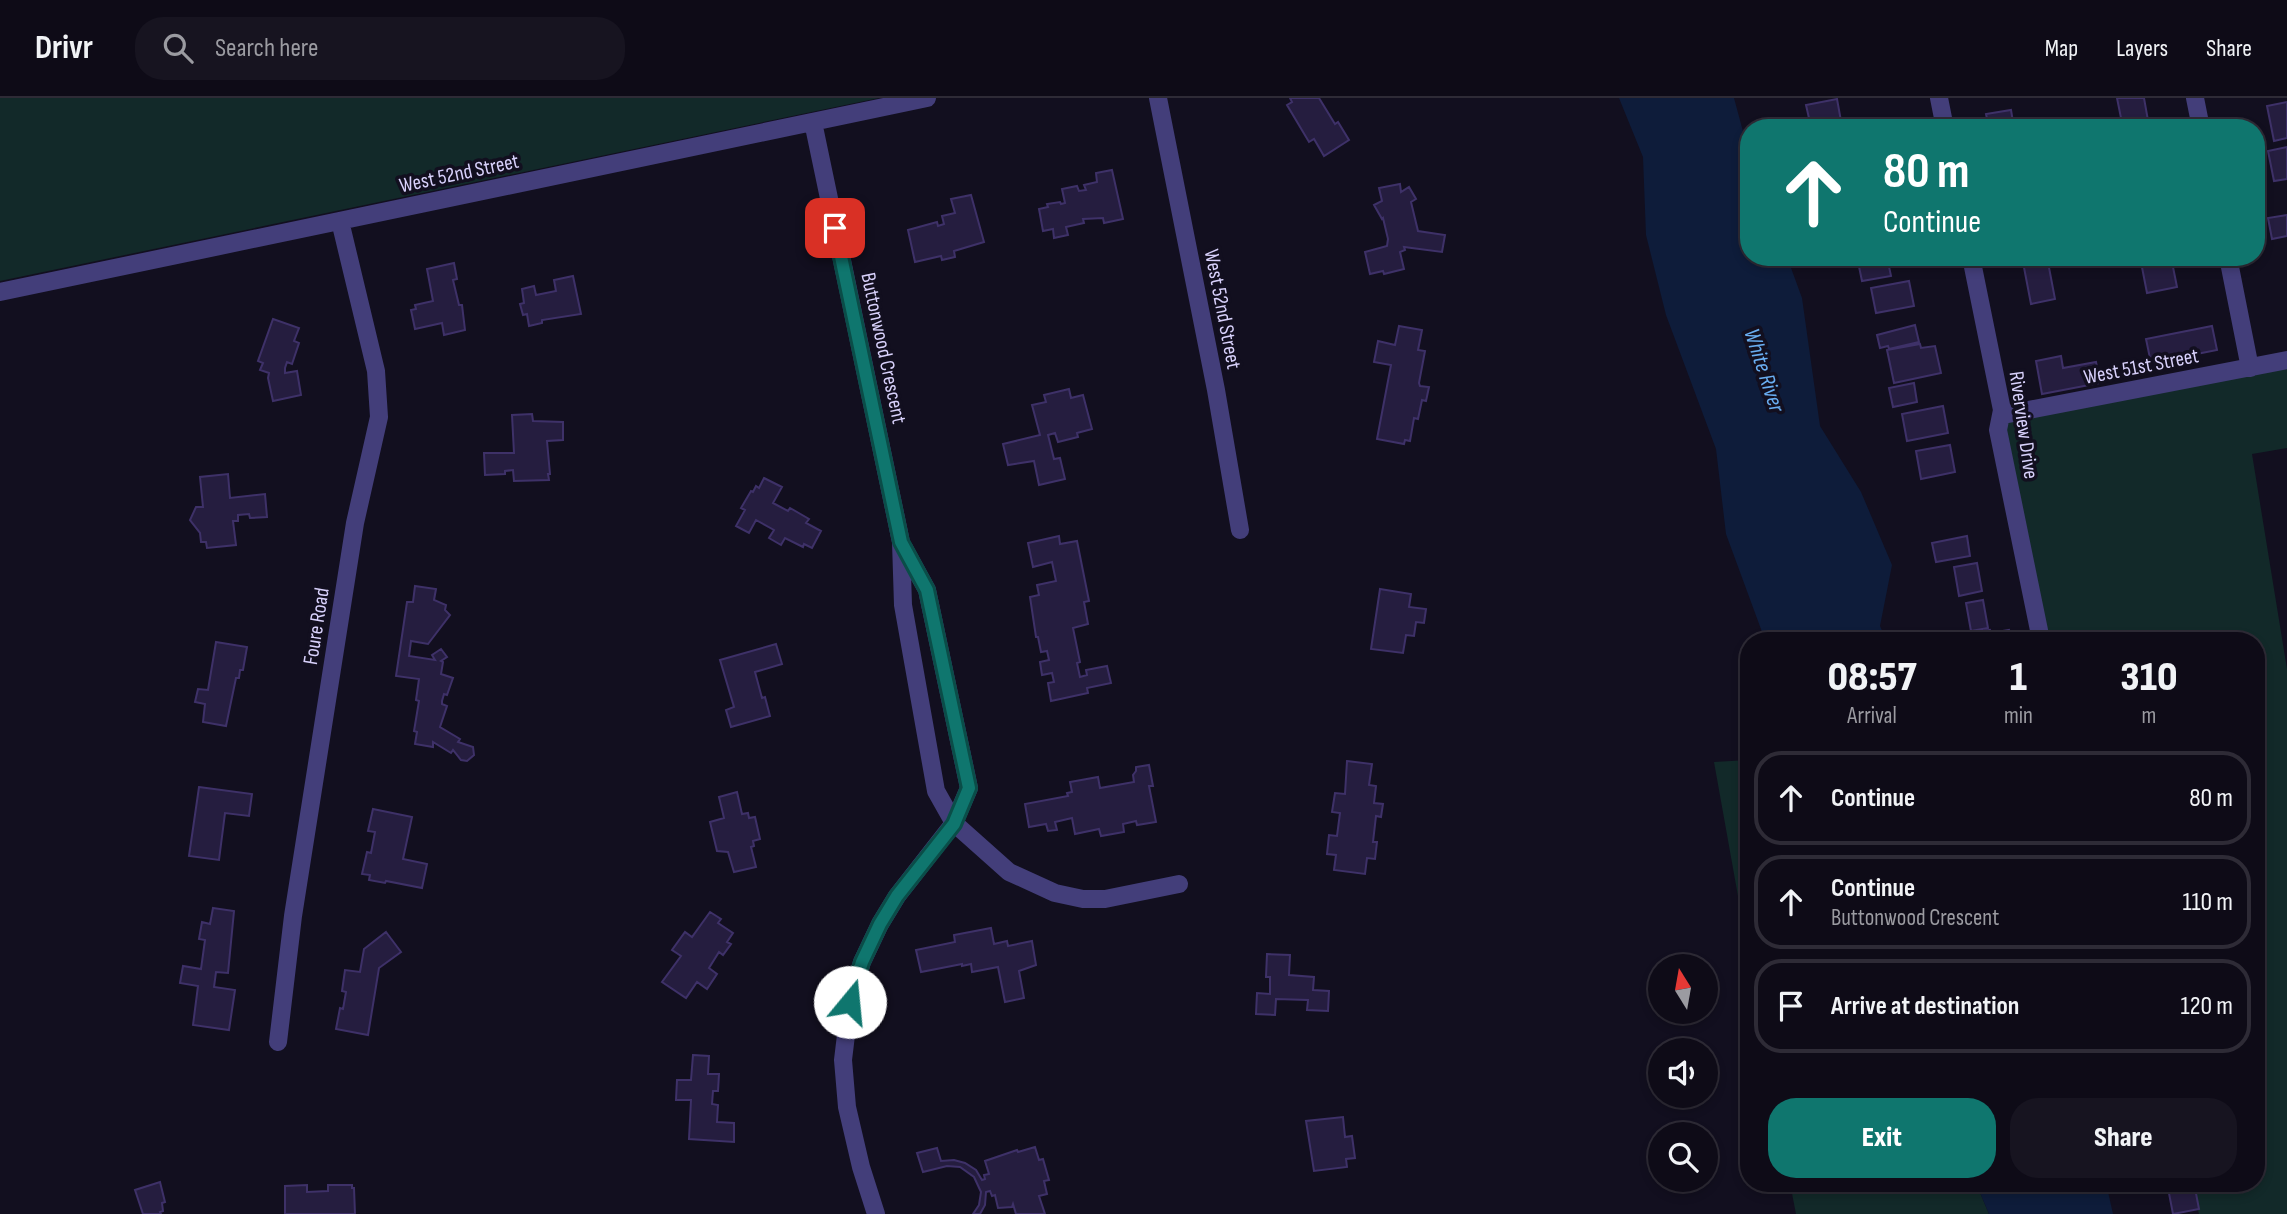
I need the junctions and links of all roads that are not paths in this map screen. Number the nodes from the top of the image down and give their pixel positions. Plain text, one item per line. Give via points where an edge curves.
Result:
1 (927, 98) edge
2 (1158, 98) edge
3 (1939, 98) edge
4 (2195, 98) edge
5 (1943, 119) edge
6 (2199, 119) edge
7 (813, 122) junction
8 (340, 221) junction
9 (1973, 266) edge
10 (2230, 266) edge
11 (0, 292) edge
12 (2287, 360) edge
13 (2250, 368) junction
14 (2003, 415) junction
15 (1240, 530) dead end
16 (901, 542) junction
17 (2039, 632) edge
18 (954, 824) junction
19 (1179, 884) dead end
20 (278, 1042) dead end
21 (877, 1214) edge

1 - 7 street, West 52nd Street
2 - 15 street, West 52nd Street
3 - 5 street
4 - 6 street
7 - 8 street, West 52nd Street
7 - 16 street, Buttonwood Crescent
8 - 11 street, West 52nd Street
8 - 20 street, Foure Road via 376,371 379,417 355,523 293,916
9 - 14 street, Riverview Drive
10 - 13 street
12 - 13 street, West 51st Street
13 - 14 street, West 51st Street
14 - 17 street, Riverview Drive via 1998,430
16 - 18 street via 903,605 936,791
16 - 18 street via 927,590 969,788
18 - 19 street via 1009,872 1055,893 1105,899
18 - 21 street via 880,924 850,1002 844,1085 851,1132

